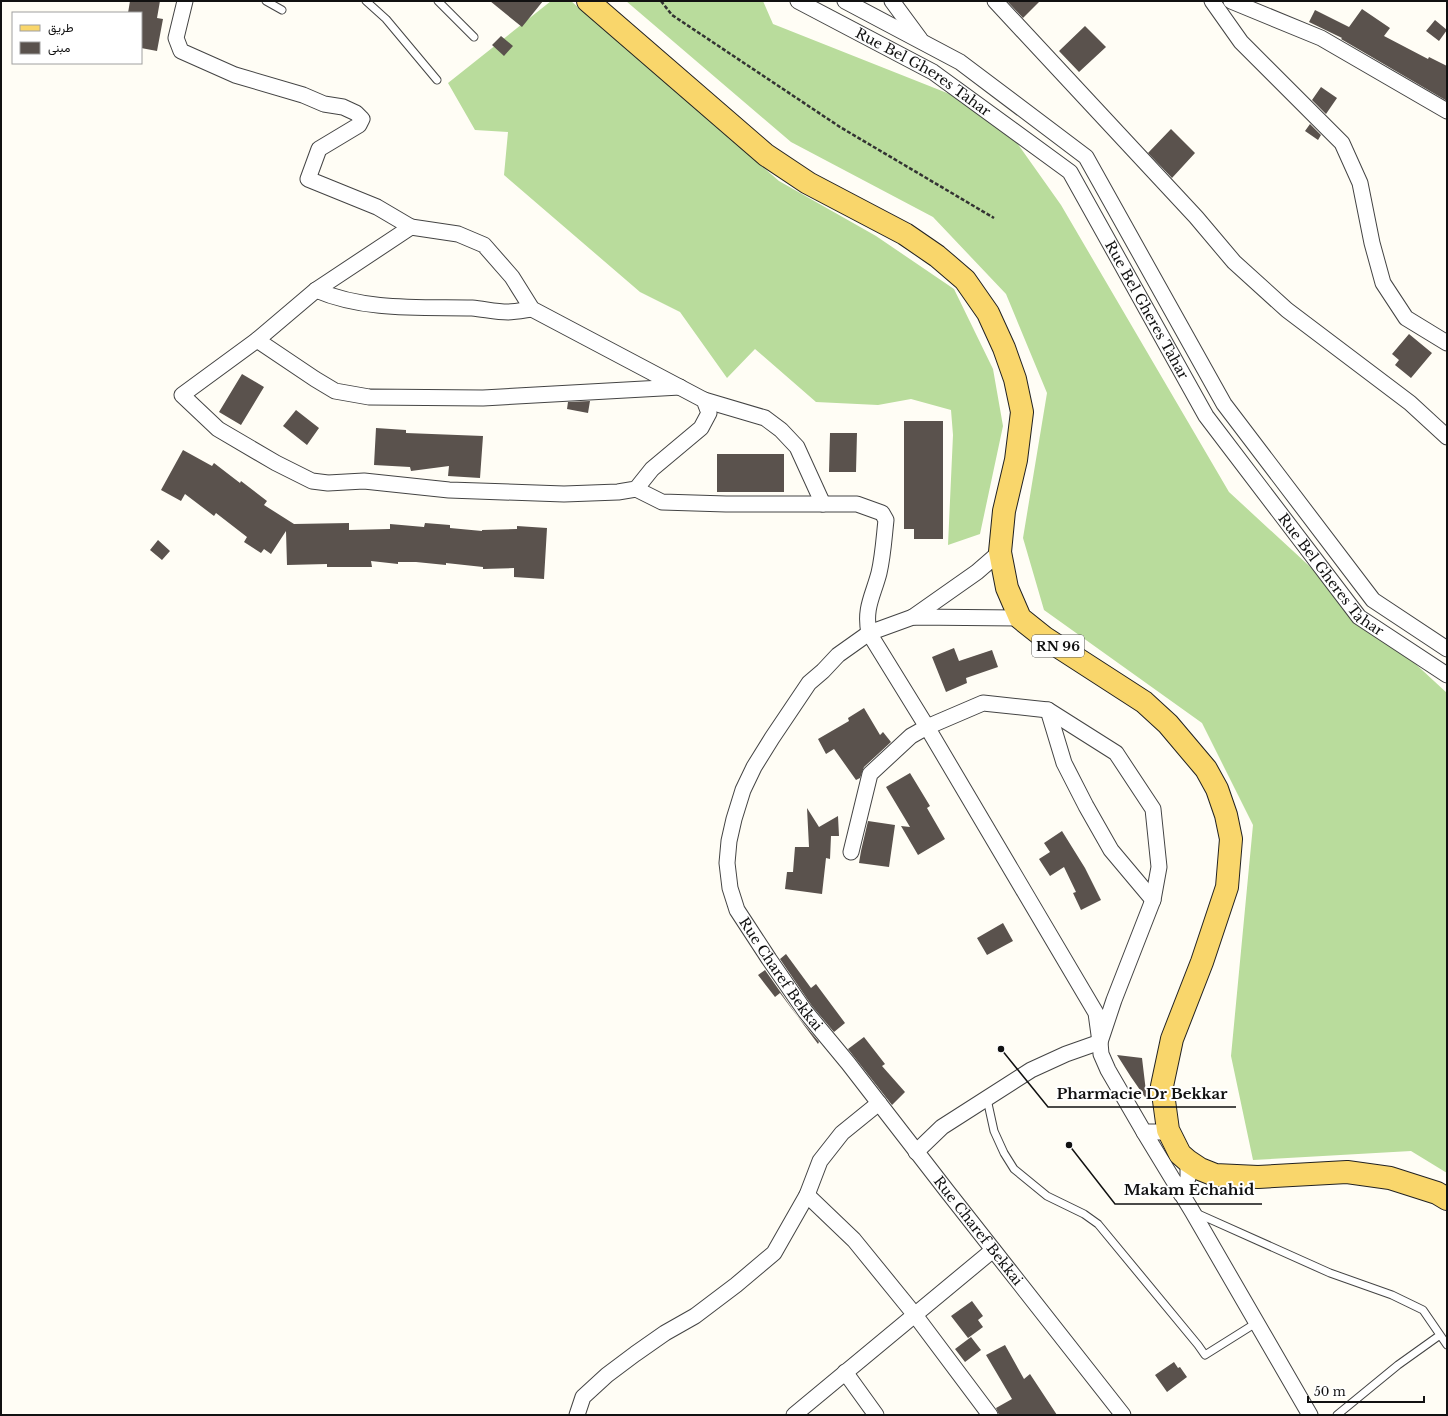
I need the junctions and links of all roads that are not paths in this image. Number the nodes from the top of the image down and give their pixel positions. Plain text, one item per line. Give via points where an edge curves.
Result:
1 (185, 1) edge
2 (266, 1) edge
3 (366, 1) edge
4 (438, 1) edge
5 (588, 1) edge
6 (798, 1) edge
7 (845, 1) edge
8 (892, 1) edge
9 (995, 1) edge
10 (1212, 1) edge
11 (1231, 1) edge
12 (282, 10) dead end
13 (474, 37) dead end
14 (922, 42) junction
15 (933, 72) junction
16 (437, 80) dead end
17 (1447, 111) edge
18 (411, 227) junction
19 (316, 290) junction
20 (532, 309) junction
21 (257, 340) junction
22 (1447, 343) edge
23 (680, 386) junction
24 (704, 400) junction
25 (1447, 437) edge
26 (636, 489) junction
27 (823, 504) junction
28 (1000, 552) junction
29 (924, 612) junction
30 (1020, 618) junction
31 (870, 633) junction
32 (1447, 649) edge
33 (1447, 675) edge
34 (1048, 710) junction
35 (927, 727) junction
36 (851, 852) dead end
37 (1153, 900) junction
38 (1114, 1000) junction
39 (1096, 1013) junction
40 (1096, 1048) junction
41 (987, 1099) junction
42 (879, 1103) junction
43 (1144, 1132) junction
44 (1169, 1132) junction
45 (916, 1152) junction
46 (1188, 1170) junction
47 (1181, 1194) junction
48 (807, 1195) junction
49 (1447, 1199) edge
50 (1192, 1211) junction
51 (993, 1250) junction
52 (915, 1314) junction
53 (1256, 1323) junction
54 (1440, 1335) junction
55 (1447, 1345) edge
56 (845, 1372) junction
57 (577, 1415) edge
58 (794, 1415) edge
59 (876, 1415) edge
60 (990, 1415) edge
61 (1123, 1415) edge
62 (1310, 1415) edge
63 (1337, 1415) edge

1 - 18 street via 176,38 181,52 235,75 356,113 362,119 359,125 318,149 308,179 377,207
2 - 12 lane
3 - 16 lane via 386,19
4 - 13 lane
5 - 28 main road, RN 96 via 766,155 808,183 905,234 938,256 965,280 988,313 1004,348 1015,379 1022,412 1016,460 1004,510
6 - 15 street, Rue Bel Gheres Tahar
7 - 14 street, Rue Bel Gheres Tahar
8 - 14 street
9 - 25 street via 1196,217 1234,262 1287,310 1410,403
10 - 22 street via 1242,42 1342,144 1360,183 1383,283 1406,318
11 - 17 street via 1321,38
14 - 15 street
14 - 32 street, Rue Bel Gheres Tahar via 960,62 1086,157 1224,404 1373,600
15 - 33 street, Rue Bel Gheres Tahar via 1070,172 1206,416 1359,617
18 - 19 street
18 - 20 street via 458,234 484,245 512,277
19 - 20 street via 332,297 385,307 473,308 509,312
19 - 21 street
20 - 23 street
21 - 23 street via 335,391 369,397 483,398
21 - 26 street via 182,395 218,429 276,463 312,480 328,483 364,481 449,490 564,494
23 - 24 street
24 - 26 street via 709,413 701,428 652,469
24 - 27 street via 765,418 782,430 796,447
26 - 27 street via 662,502
27 - 31 street via 857,504 882,513 886,520 879,572 867,619
28 - 29 street
28 - 30 main road, RN 96 via 1007,588
29 - 30 street, Rue Charef Bekkai
29 - 31 street, Rue Charef Bekkai
30 - 44 main road, RN 96 via 1045,638 1144,702 1168,724 1206,768 1226,815 1231,839 1227,887 1202,962 1172,1039 1162,1086
31 - 35 street
31 - 42 street, Rue Charef Bekkai via 838,655 809,683 772,738 743,790 729,840 727,863 730,888 737,910 805,1011
34 - 35 street via 983,703
34 - 37 street via 1064,763 1086,806 1111,850
34 - 37 street via 1116,753 1153,809 1159,867
35 - 36 street via 911,736 870,774
35 - 39 street
37 - 38 street
38 - 39 street
38 - 40 street
39 - 40 street
40 - 41 street via 1066,1054 1031,1070
40 - 43 street
41 - 45 street via 942,1127
41 - 53 lane via 994,1131 1014,1169 1047,1196 1084,1214 1098,1224 1205,1356
42 - 45 street, Rue Charef Bekkai
42 - 48 street via 842,1133 820,1161
43 - 44 street
43 - 47 street
44 - 46 main road, RN 96
45 - 51 street, Rue Charef Bekkai
46 - 47 street
46 - 49 main road, RN 96 via 1200,1170 1215,1175 1258,1177 1347,1172 1390,1178 1437,1193
47 - 50 street
48 - 52 street via 854,1240
48 - 57 street via 774,1253 695,1316 634,1354 608,1375 584,1397
50 - 53 street
50 - 54 lane via 1330,1273 1392,1295 1423,1310
51 - 52 street
51 - 61 street, Rue Charef Bekkai
52 - 56 street
52 - 60 street
53 - 62 street
54 - 55 lane
54 - 63 lane via 1398,1365
56 - 58 street
56 - 59 street

